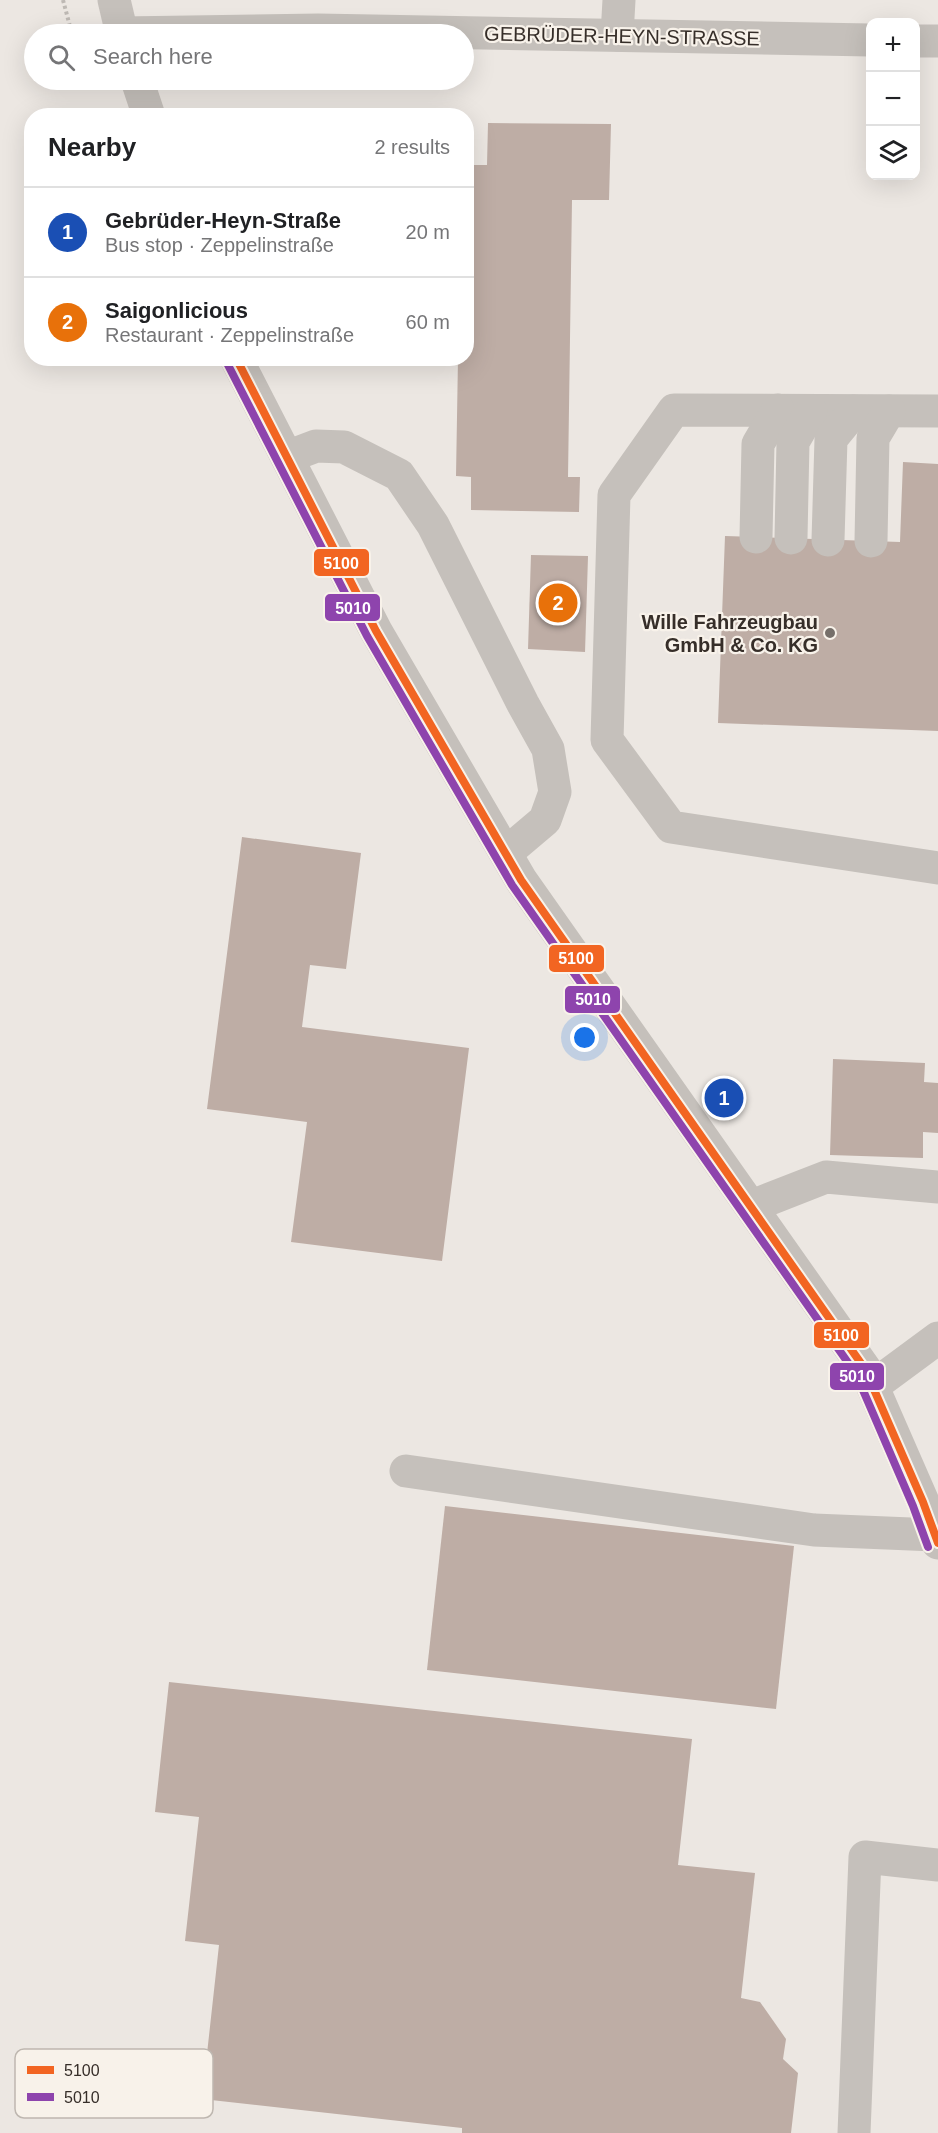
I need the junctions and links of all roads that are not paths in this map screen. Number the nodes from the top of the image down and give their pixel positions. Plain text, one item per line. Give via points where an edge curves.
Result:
1 (114, 0) edge
2 (619, 0) edge
3 (120, 24) edge
4 (474, 33) edge
5 (617, 35) junction
6 (866, 40) edge
7 (920, 41) edge
8 (938, 41) edge
9 (140, 90) edge
10 (146, 108) edge
11 (240, 366) edge
12 (778, 411) junction
13 (812, 411) junction
14 (854, 411) junction
15 (889, 411) junction
16 (938, 411) edge
17 (287, 457) junction
18 (756, 537) dead end
19 (791, 538) dead end
20 (828, 540) dead end
21 (871, 542) dead end
22 (506, 853) junction
23 (938, 868) edge
24 (938, 1187) edge
25 (752, 1206) junction
26 (938, 1338) edge
27 (873, 1386) junction
28 (406, 1472) dead end
29 (937, 1539) edge
30 (938, 1865) edge
31 (854, 2133) edge

1 - 3 street
2 - 5 street
4 - 5 street, GEBRÜDER-HEYN-STRASSE
5 - 6 street, GEBRÜDER-HEYN-STRASSE
7 - 8 street
9 - 10 street
11 - 17 street
12 - 13 street
12 - 18 street via 758,444
12 - 23 street via 674,410 614,495 607,740 671,827
13 - 14 street
13 - 19 street via 793,442
14 - 15 street
14 - 20 street via 831,439
15 - 16 street
15 - 21 street via 873,438
17 - 22 street via 376,631
17 - 22 street via 316,446 344,447 399,475 433,525 548,749 555,792 545,820
22 - 25 street via 521,880
24 - 25 street via 826,1177
25 - 27 street
26 - 27 street
27 - 29 street
28 - 29 street via 814,1530
30 - 31 street via 865,1857

